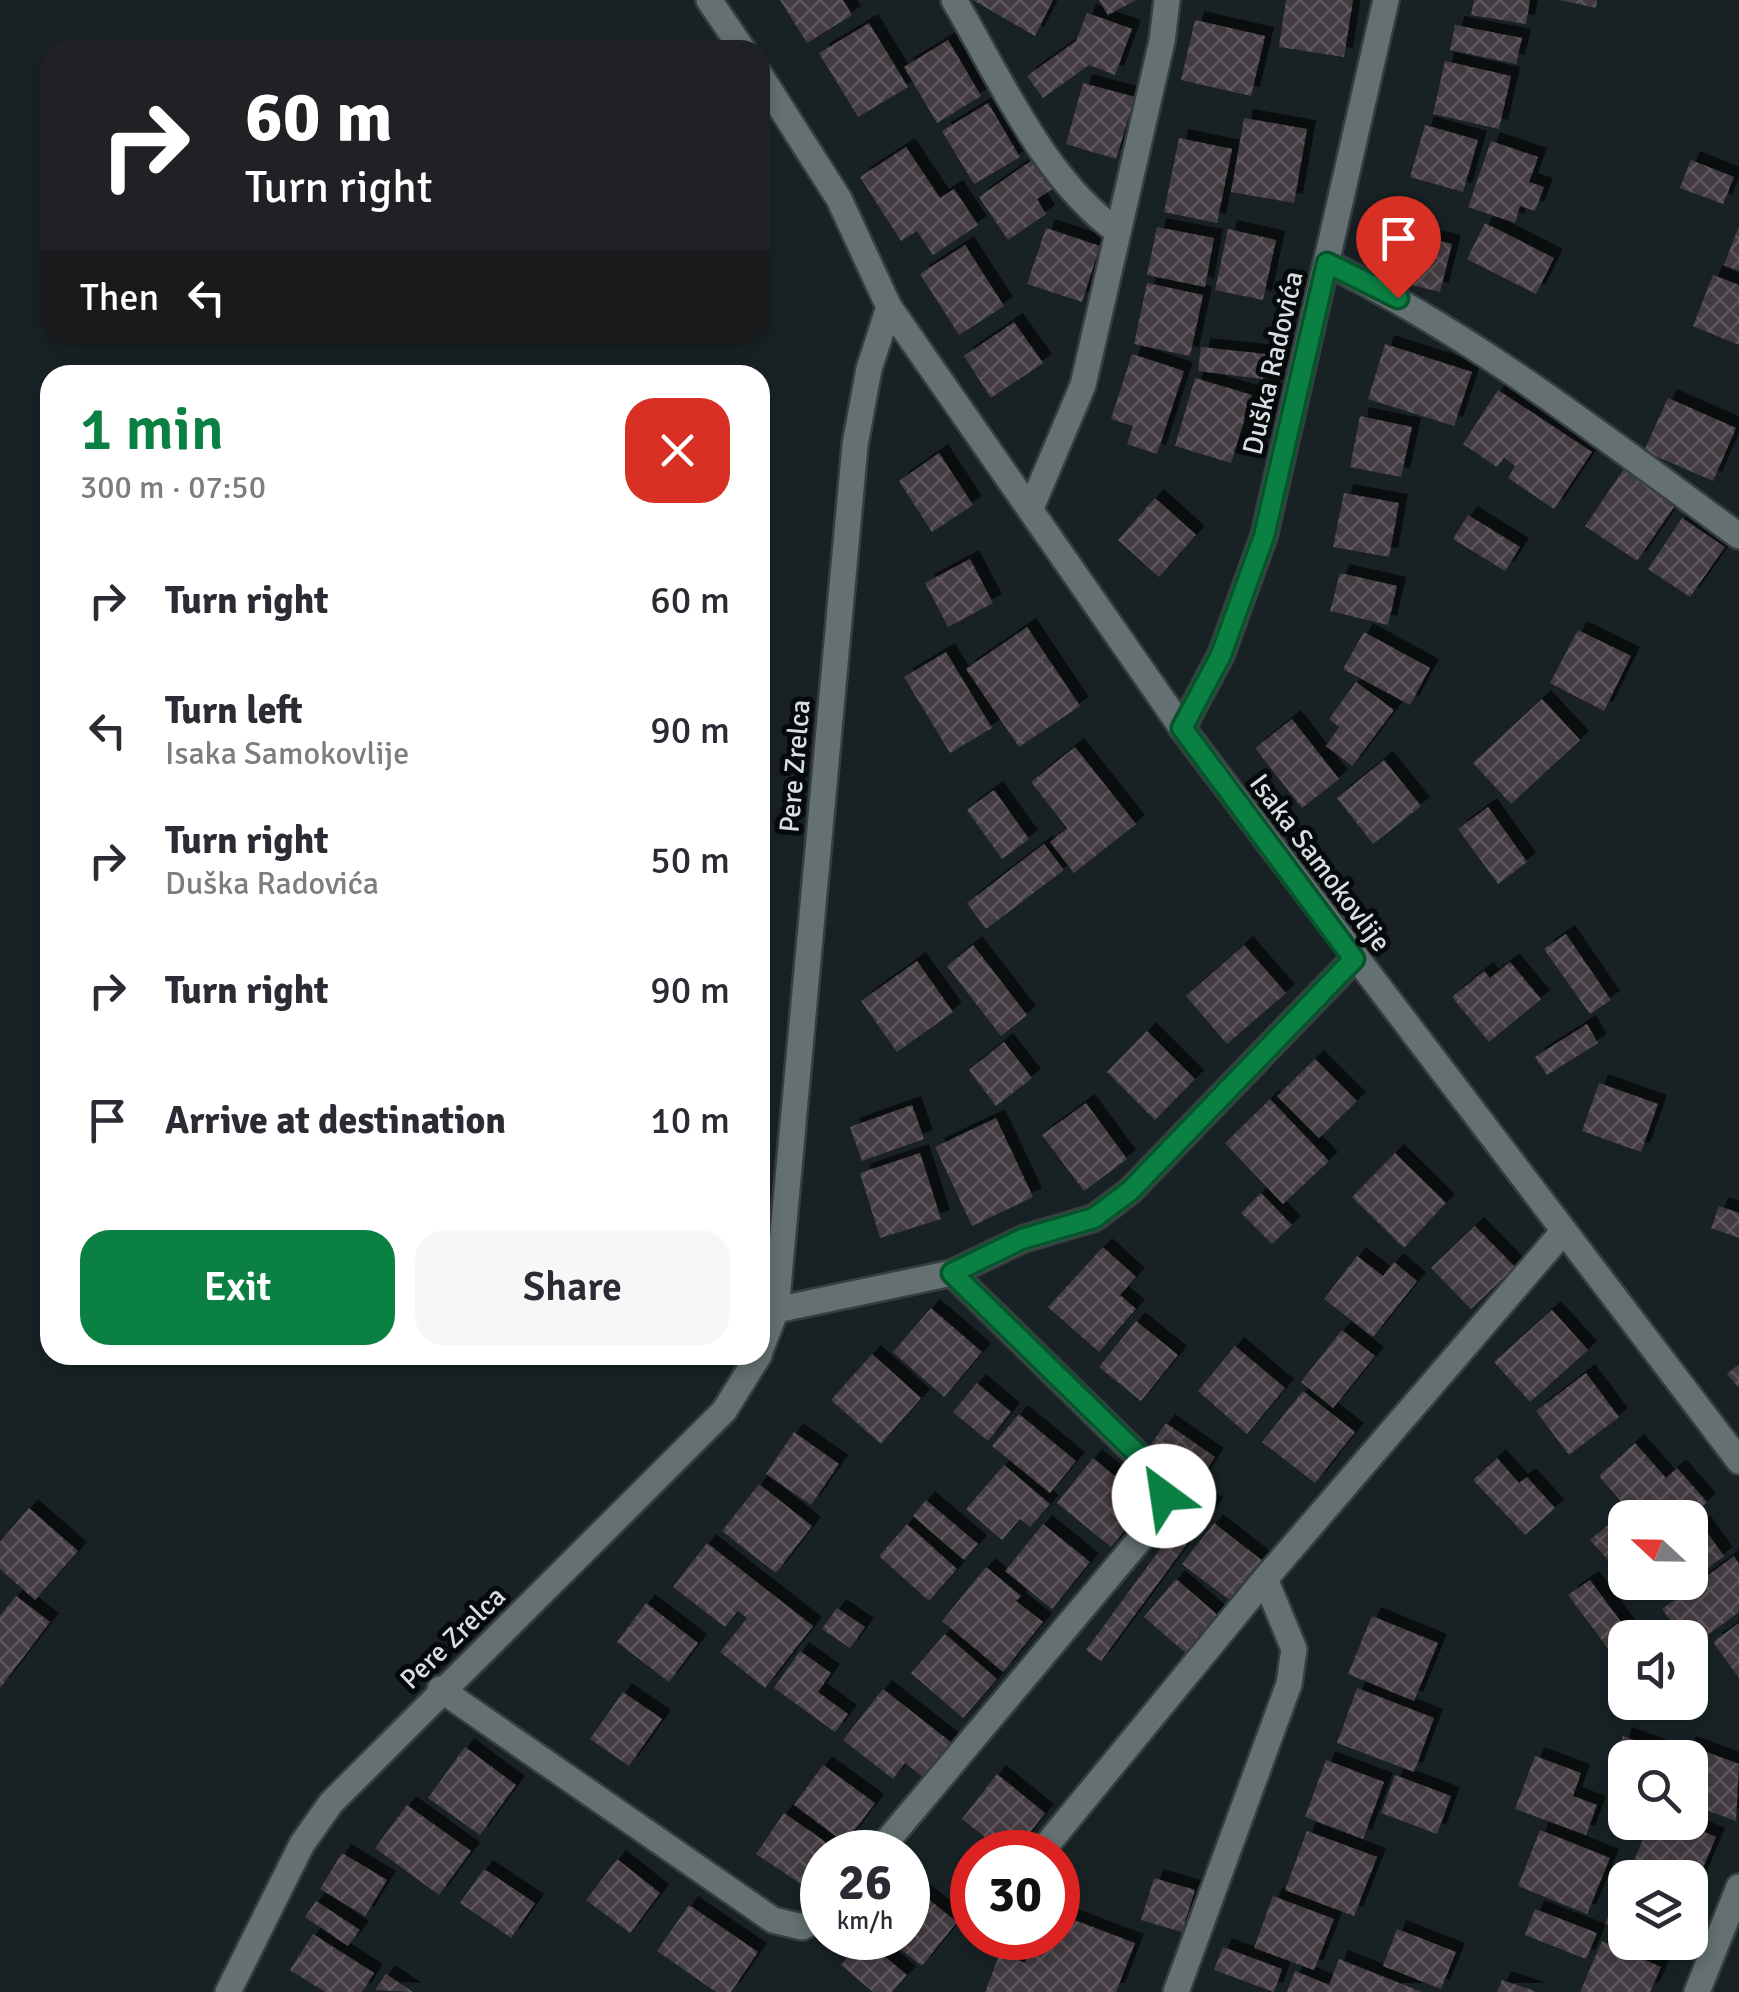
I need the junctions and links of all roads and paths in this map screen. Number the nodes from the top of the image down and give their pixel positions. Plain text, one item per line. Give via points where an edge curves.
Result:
1 (709, 0) edge
2 (954, 0) edge
3 (1168, 0) edge
4 (1386, 0) edge
5 (736, 40) edge
6 (770, 91) edge
7 (1118, 232) junction
8 (1327, 263) junction
9 (889, 307) junction
10 (1031, 508) junction
11 (1739, 536) edge
12 (1182, 728) junction
13 (1354, 959) junction
14 (1562, 1233) junction
15 (952, 1273) junction
16 (776, 1310) junction
17 (770, 1325) edge
18 (752, 1365) edge
19 (1739, 1461) edge
20 (1265, 1580) junction
21 (440, 1689) junction
22 (896, 1830) edge
23 (1060, 1830) edge
24 (1739, 1886) edge
25 (800, 1927) edge
26 (235, 1989) edge
27 (1176, 1992) edge
28 (1697, 1992) edge

1 - 5 street
2 - 7 street via 1043,148 1091,212
3 - 7 street
4 - 8 street, Duška Radovića
6 - 9 street, Isaka Samokovlije via 839,199
7 - 10 street via 1083,386
8 - 11 street via 1413,308 1570,412
8 - 12 street, Duška Radovića via 1264,536 1221,655
9 - 10 street, Isaka Samokovlije
9 - 16 street, Pere Zrelca via 855,445
10 - 12 street, Isaka Samokovlije
12 - 13 street, Isaka Samokovlije
13 - 14 street, Isaka Samokovlije
13 - 15 street via 1130,1191 1094,1218 1022,1239
14 - 19 street, Isaka Samokovlije
14 - 20 street
15 - 16 street
15 - 22 street via 1158,1474 1164,1496 1157,1518
16 - 17 street, Pere Zrelca
18 - 21 street, Pere Zrelca via 724,1411
20 - 23 street
20 - 27 street via 1294,1649 1289,1684
21 - 25 street via 773,1920
21 - 26 street, Pere Zrelca via 317,1820
24 - 28 street

